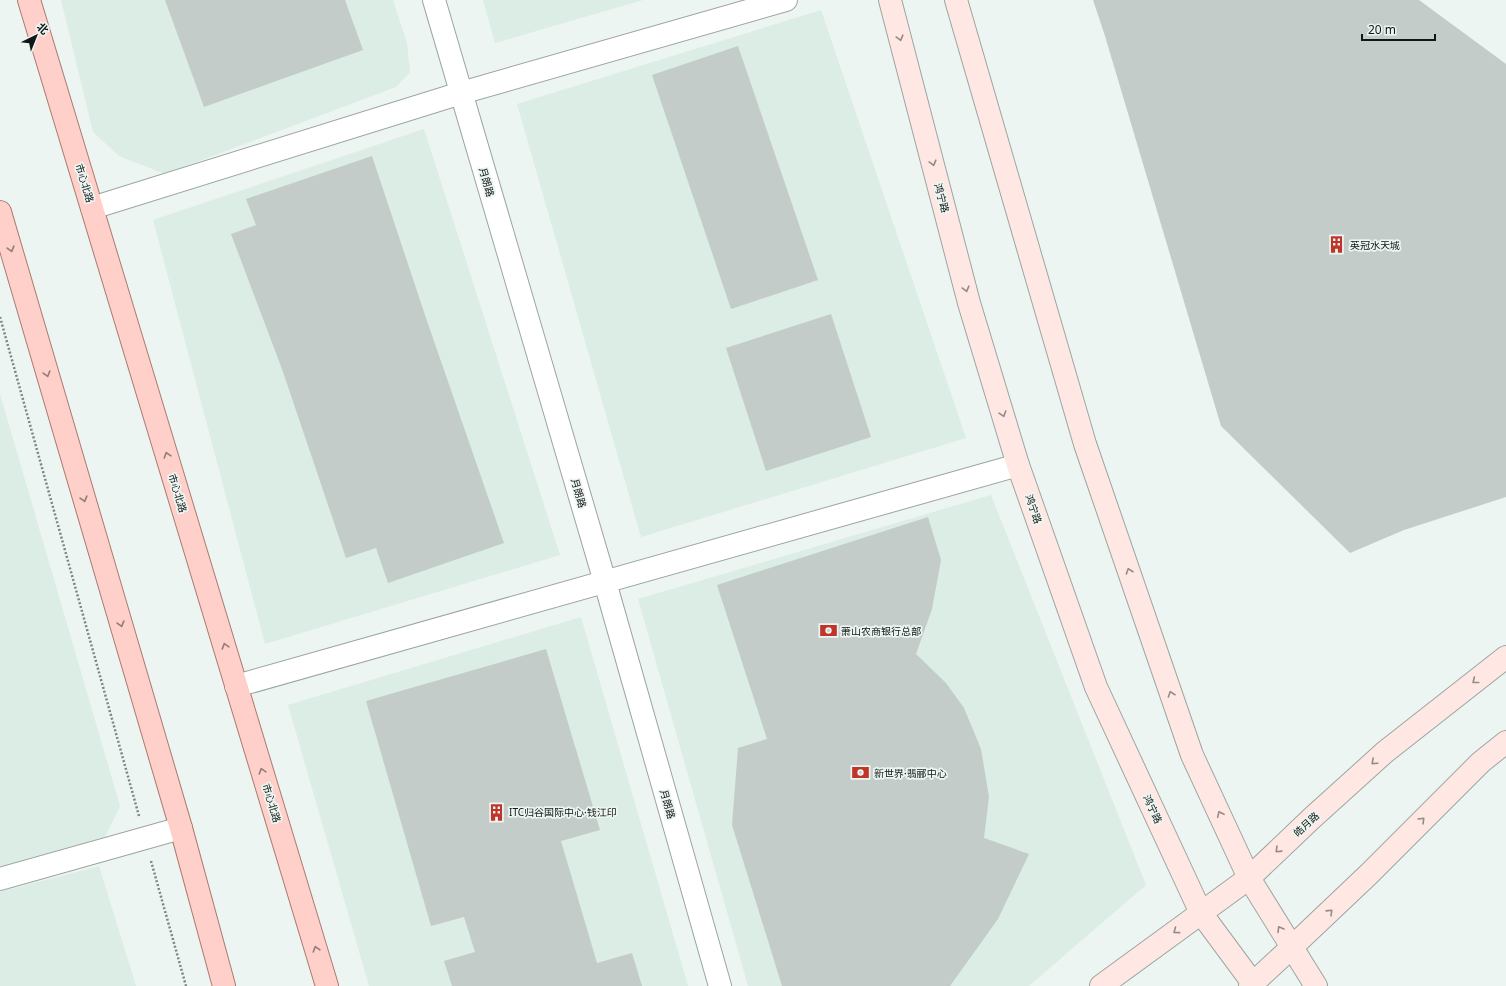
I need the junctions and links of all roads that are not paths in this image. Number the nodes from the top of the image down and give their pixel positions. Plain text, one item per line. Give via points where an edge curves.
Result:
1 (29, 0) edge
2 (434, 0) edge
3 (786, 0) edge
4 (890, 0) edge
5 (956, 0) edge
6 (461, 93) junction
7 (92, 208) junction
8 (1, 221) edge
9 (1018, 465) junction
10 (605, 582) junction
11 (1506, 657) edge
12 (236, 686) junction
13 (1506, 742) edge
14 (181, 828) junction
15 (1249, 878) junction
16 (0, 879) edge
17 (1201, 912) junction
18 (1292, 948) junction
19 (1253, 985) edge
20 (224, 986) edge
21 (327, 986) edge
22 (720, 986) edge
23 (1101, 986) edge
24 (1316, 986) edge

1 - 7 main road, 市心北路
2 - 6 street, 月朗路
3 - 6 street
4 -> 9 main road, 鸿宁路 via 969,303
15 -> 5 main road via 1192,755 1085,444
6 - 7 street
6 - 10 street, 月朗路
12 -> 7 main road, 市心北路
8 -> 14 main road
9 - 10 street
9 - 17 main road, 鸿宁路 via 1096,686
10 - 12 street
10 - 22 street, 月朗路
11 -> 15 main road, 皓月路 via 1385,752
21 -> 12 main road, 市心北路
18 -> 13 main road via 1481,762
14 - 16 street
14 - 20 main road
15 - 17 main road, 皓月路
18 -> 15 main road
17 - 19 main road, 鸿宁路
17 -> 23 main road, 皓月路
18 - 19 main road
18 - 24 main road

